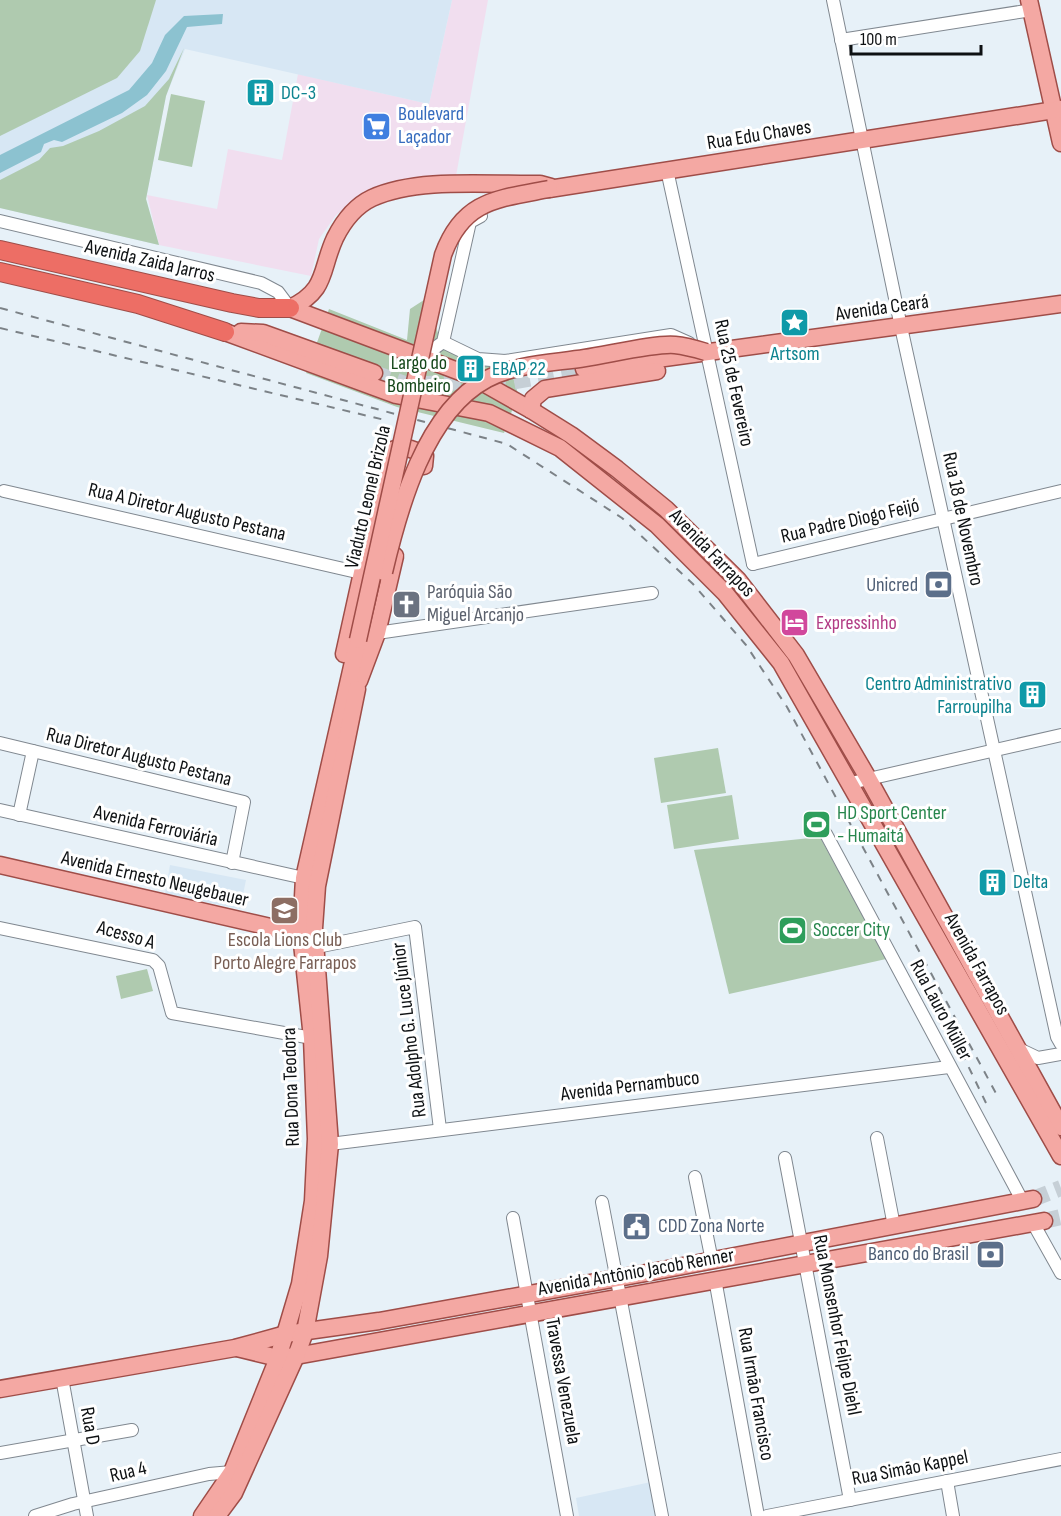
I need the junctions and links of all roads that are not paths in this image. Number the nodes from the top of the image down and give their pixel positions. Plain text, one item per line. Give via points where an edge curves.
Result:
1 (832, 0) edge
2 (1031, 5) edge
3 (841, 40) junction
4 (1057, 110) edge
5 (861, 140) junction
6 (1061, 143) edge
7 (668, 170) junction
8 (551, 188) junction
9 (0, 221) edge
10 (0, 249) edge
11 (0, 272) edge
12 (1061, 304) edge
13 (290, 308) junction
14 (901, 327) junction
15 (225, 332) junction
16 (443, 342) junction
17 (707, 352) junction
18 (406, 353) junction
19 (505, 361) junction
20 (584, 369) tunnel mouth
21 (374, 373) tunnel mouth
22 (500, 392) junction
23 (531, 410) junction
24 (4, 490) dead end
25 (1061, 491) edge
26 (943, 519) junction
27 (753, 564) junction
28 (361, 573) junction
29 (738, 580) junction
30 (652, 592) dead end
31 (725, 593) junction
32 (367, 638) junction
33 (341, 711) junction
34 (1061, 735) edge
35 (0, 743) edge
36 (994, 748) junction
37 (33, 751) junction
38 (868, 778) junction
39 (851, 783) junction
40 (0, 810) edge
41 (19, 815) junction
42 (826, 834) dead end
43 (232, 863) junction
44 (0, 865) edge
45 (304, 878) junction
46 (0, 928) edge
47 (308, 931) junction
48 (317, 947) junction
49 (304, 964) junction
50 (312, 1038) junction
51 (1061, 1044) edge
52 (1017, 1047) junction
53 (1061, 1054) edge
54 (949, 1067) junction
55 (1061, 1127) edge
56 (440, 1129) junction
57 (877, 1138) dead end
58 (323, 1141) junction
59 (1060, 1157) edge
60 (785, 1158) dead end
61 (695, 1177) dead end
62 (1028, 1201) joint
63 (602, 1202) dead end
64 (980, 1211) junction
65 (513, 1218) dead end
66 (1039, 1222) joint
67 (894, 1226) junction
68 (871, 1231) junction
69 (983, 1232) junction
70 (833, 1238) junction
71 (801, 1244) junction
72 (873, 1250) junction
73 (312, 1254) junction
74 (836, 1257) junction
75 (712, 1261) junction
76 (805, 1263) junction
77 (657, 1271) junction
78 (1061, 1273) edge
79 (616, 1278) junction
80 (715, 1280) junction
81 (660, 1289) junction
82 (527, 1293) junction
83 (620, 1297) junction
84 (310, 1306) junction
85 (434, 1310) junction
86 (530, 1313) junction
87 (379, 1321) junction
88 (332, 1328) junction
89 (438, 1330) junction
90 (305, 1332) junction
91 (286, 1334) junction
92 (383, 1340) junction
93 (235, 1348) junction
94 (296, 1356) junction
95 (278, 1358) junction
96 (62, 1378) junction
97 (0, 1389) edge
98 (132, 1430) dead end
99 (74, 1442) junction
100 (0, 1453) edge
101 (1061, 1459) edge
102 (232, 1472) junction
103 (947, 1481) junction
104 (850, 1500) junction
105 (84, 1502) junction
106 (806, 1512) edge
107 (35, 1516) edge
108 (87, 1516) edge
109 (202, 1516) edge
110 (217, 1516) edge
111 (567, 1516) edge
112 (662, 1516) edge
113 (758, 1516) edge
114 (767, 1516) edge
115 (953, 1516) edge

1 - 3 street, Rua 18 de Novembro
2 - 3 street
2 - 4 main road
3 - 5 street, Rua 18 de Novembro
4 - 5 main road, Rua Edu Chaves
4 - 6 main road
5 - 7 main road, Rua Edu Chaves
5 - 14 street, Rua 18 de Novembro
7 - 8 main road, Rua Edu Chaves
7 - 17 street, Rua 25 de Fevereiro
8 - 13 main road via 540,184 419,187 371,199 341,228 318,287
8 - 16 street, Rua Edu Chaves via 470,222
8 - 32 main road, Viaduto Leonel Brizola, bridge via 477,207 450,235
9 - 13 street via 245,279 278,292
10 - 13 highway, Avenida Zaida Jarros via 232,303
11 - 15 highway via 138,304
12 - 14 main road, Avenida Ceará
13 - 18 main road, Avenida Farrapos
14 - 17 main road, Avenida Ceará
14 - 26 street, Rua 18 de Novembro
15 - 21 main road via 263,333
15 - 31 main road, Avenida Farrapos via 396,395 489,413 516,424 560,448 607,484 657,525
16 - 18 street via 432,350
16 - 19 street via 478,359
17 - 19 street via 671,335
17 - 20 main road, Avenida Ceará
17 - 23 main road, Avenida Ceará via 678,367 545,389 533,399
17 - 27 street, Rua 25 de Fevereiro
17 - 32 main road, Viaduto Leonel Brizola, bridge via 673,345 516,369 469,390 450,408 413,478
18 - 22 main road, Avenida Farrapos via 471,376
19 - 22 main road via 499,375
22 - 23 main road, Avenida Farrapos
23 - 29 main road, Avenida Farrapos via 642,489
24 - 28 street, Rua A Diretor Augusto Pestana
25 - 26 street, Rua Padre Diogo Feijó
26 - 27 street, Rua Padre Diogo Feijó
26 - 36 street, Rua 18 de Novembro
27 - 29 street
28 - 32 main road via 390,450 399,447 418,451 426,461
28 - 33 main road via 339,677
29 - 31 street
29 - 38 main road, Avenida Farrapos via 796,655
30 - 32 street
31 - 39 main road, Avenida Farrapos via 781,663
32 - 33 main road, Rua Dona Teodora
32 - 47 main road, Rua Dona Teodora
33 - 45 main road, Rua Dona Teodora
34 - 36 street
35 - 37 street, Rua Diretor Augusto Pestana
36 - 38 street
36 - 51 street, Rua 18 de Novembro
37 - 41 street
37 - 43 street, Rua Diretor Augusto Pestana via 243,802
38 - 39 street
38 - 52 main road, Avenida Farrapos
39 - 59 main road, Avenida Farrapos
40 - 41 street, Avenida Ferroviária
41 - 43 street, Avenida Ferroviária
42 - 54 street, Rua Lauro Müller
43 - 45 street, Avenida Ferroviária
44 - 47 main road, Avenida Ernesto Neugebauer
45 - 47 main road, Rua Dona Teodora
46 - 50 street, Acesso A via 153,960 159,966 172,1013
47 - 48 main road, Rua Dona Teodora
47 - 49 main road, Rua Dona Teodora
48 - 49 street
48 - 56 street, Rua Adolpho G. Luce Júnior via 416,927
48 - 58 main road, Rua Dona Teodora
49 - 50 main road, Rua Dona Teodora
50 - 58 main road, Rua Dona Teodora
52 - 53 street via 1038,1058
52 - 55 main road, Avenida Farrapos
54 - 56 street, Avenida Pernambuco
54 - 62 street, Rua Lauro Müller
56 - 58 street, Avenida Pernambuco
57 - 67 street
58 - 73 main road, Rua Dona Teodora
60 - 71 street, Rua Monsenhor Felipe Diehl
61 - 75 street
62 - 64 main road, Avenida Antônio Jacob Renner
63 - 79 street
64 - 67 main road, Avenida Antônio Jacob Renner
64 - 69 main road
65 - 82 street, Travessa Venezuela
66 - 69 main road, Avenida Antônio Jacob Renner
66 - 78 street
67 - 68 main road, Avenida Antônio Jacob Renner
68 - 70 main road, Avenida Antônio Jacob Renner
68 - 72 main road via 866,1242
69 - 72 main road, Avenida Antônio Jacob Renner
70 - 71 main road, Avenida Antônio Jacob Renner
70 - 74 main road via 840,1247
71 - 75 main road, Avenida Antônio Jacob Renner
71 - 76 street, Rua Monsenhor Felipe Diehl
72 - 74 main road, Avenida Antônio Jacob Renner
73 - 84 main road, Rua Dona Teodora
73 - 91 main road, Rua Dona Teodora
74 - 76 main road, Avenida Antônio Jacob Renner
75 - 77 main road, Avenida Antônio Jacob Renner
76 - 80 main road, Avenida Antônio Jacob Renner
76 - 104 street, Rua Monsenhor Felipe Diehl
77 - 79 main road, Avenida Antônio Jacob Renner
77 - 81 main road
79 - 82 main road, Avenida Antônio Jacob Renner
79 - 83 street
80 - 81 main road, Avenida Antônio Jacob Renner
80 - 113 street, Rua Irmão Francisco
81 - 83 main road, Avenida Antônio Jacob Renner
82 - 85 main road, Avenida Antônio Jacob Renner
82 - 86 street, Travessa Venezuela
83 - 86 main road, Avenida Antônio Jacob Renner
83 - 112 street
84 - 88 main road via 322,1323
84 - 90 main road, Rua Dona Teodora
85 - 87 main road, Avenida Antônio Jacob Renner
85 - 89 main road
86 - 89 main road, Avenida Antônio Jacob Renner
86 - 111 street, Travessa Venezuela
87 - 88 main road, Avenida Antônio Jacob Renner
87 - 92 main road
88 - 90 main road, Avenida Antônio Jacob Renner
89 - 92 main road, Avenida Antônio Jacob Renner
90 - 91 main road, Avenida Antônio Jacob Renner
90 - 94 main road, Rua Dona Teodora
91 - 93 main road, Avenida Antônio Jacob Renner
91 - 95 main road, Rua Dona Teodora
92 - 94 main road, Avenida Antônio Jacob Renner
93 - 95 main road, Avenida Antônio Jacob Renner
93 - 96 main road, Avenida Antônio Jacob Renner
94 - 95 main road, Avenida Antônio Jacob Renner
94 - 110 main road, Rua Dona Teodora via 234,1493
95 - 102 main road, Rua Dona Teodora
96 - 97 main road, Avenida Antônio Jacob Renner
96 - 99 street, Rua D
98 - 99 street
99 - 100 street
99 - 105 street, Rua D
101 - 103 street, Rua Simão Kappel
102 - 105 street, Rua 4
102 - 109 main road, Rua Dona Teodora
103 - 104 street, Rua Simão Kappel
103 - 115 street
104 - 106 street, Rua Simão Kappel
105 - 107 street, Rua 4
105 - 108 street, Rua D
106 - 114 street, Rua Simão Kappel

